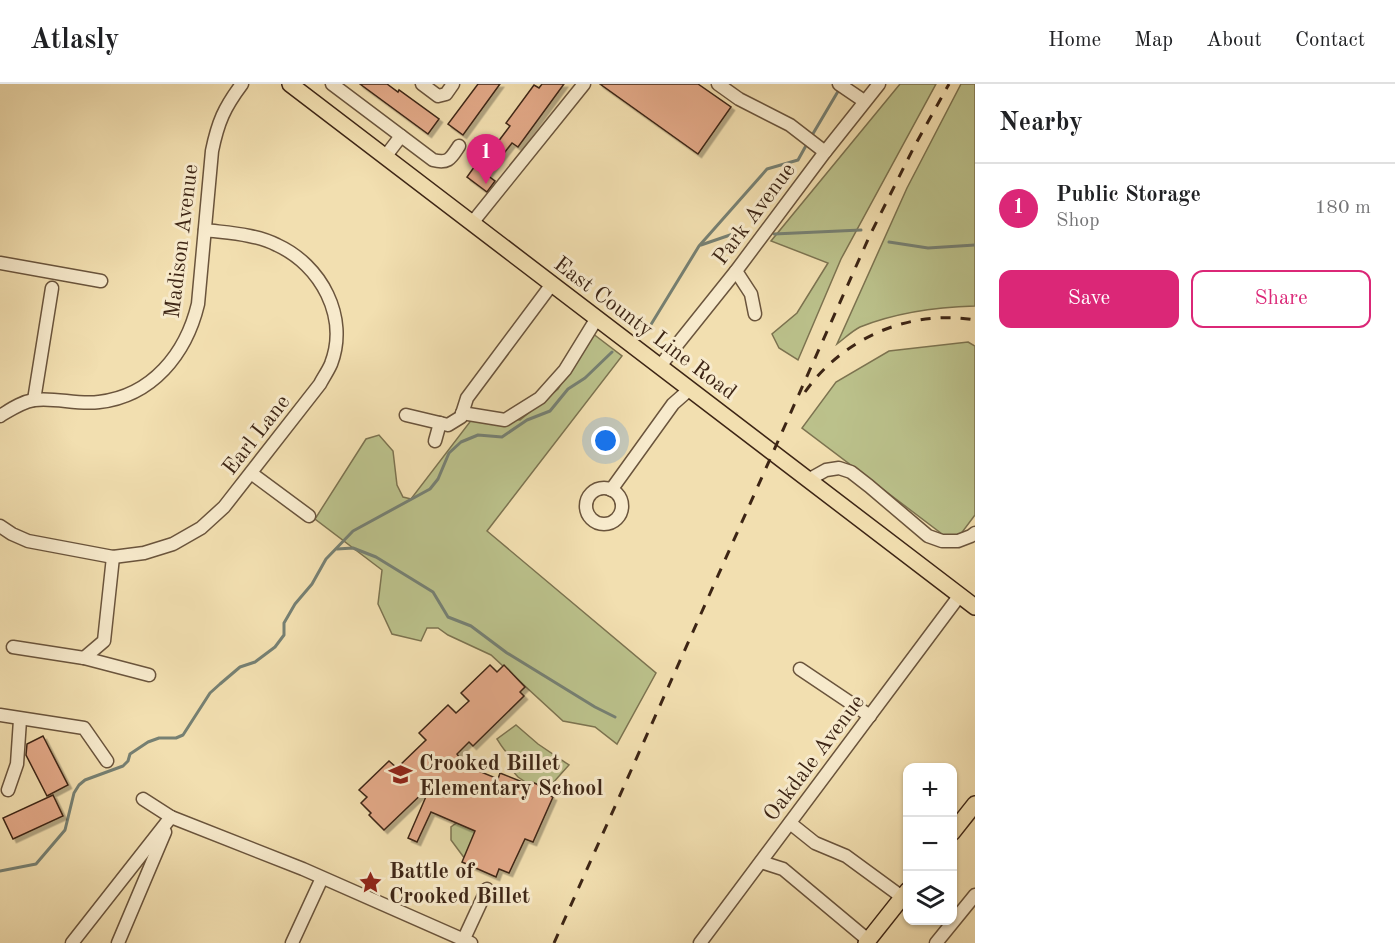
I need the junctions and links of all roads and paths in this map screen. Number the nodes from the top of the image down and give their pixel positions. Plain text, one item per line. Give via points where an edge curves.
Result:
1 (242, 84) edge
2 (290, 84) edge
3 (332, 84) edge
4 (422, 84) edge
5 (453, 84) edge
6 (584, 84) edge
7 (718, 84) edge
8 (839, 84) edge
9 (879, 84) edge
10 (864, 101) junction
11 (401, 136) junction
12 (459, 146) dead end
13 (825, 152) junction
14 (385, 157) junction
15 (472, 223) junction
16 (205, 230) junction
17 (0, 263) edge
18 (736, 272) junction
19 (101, 281) dead end
20 (552, 284) junction
21 (52, 288) dead end
22 (755, 314) dead end
23 (597, 318) junction
24 (660, 366) junction
25 (690, 389) junction
26 (34, 400) junction
27 (462, 413) junction
28 (406, 415) dead end
29 (0, 416) edge
30 (440, 423) junction
31 (435, 441) dead end
32 (251, 473) junction
33 (808, 480) junction
34 (611, 490) dead end
35 (309, 516) dead end
36 (0, 526) edge
37 (975, 532) edge
38 (113, 557) junction
39 (960, 596) junction
40 (975, 607) edge
41 (14, 647) dead end
42 (84, 658) junction
43 (800, 669) dead end
44 (149, 675) dead end
45 (0, 715) edge
46 (870, 716) junction
47 (20, 720) junction
48 (107, 761) dead end
49 (8, 790) dead end
50 (143, 799) dead end
51 (973, 811) edge
52 (171, 817) junction
53 (790, 823) junction
54 (957, 828) edge
55 (761, 862) junction
56 (321, 878) junction
57 (487, 889) dead end
58 (903, 893) edge
59 (975, 895) edge
60 (903, 897) edge
61 (466, 942) edge
62 (867, 942) edge
63 (72, 943) edge
64 (118, 943) edge
65 (292, 943) edge
66 (700, 943) edge
67 (936, 943) edge

1 - 16 street, Madison Avenue via 217,127
2 - 14 main road, East County Line Road
3 - 11 street
4 - 5 street via 438,96 446,94
6 - 15 street
7 - 13 street via 790,125
8 - 10 street
9 - 10 street, Park Avenue
10 - 13 street, Park Avenue
11 - 12 street via 433,160 442,162 450,159
11 - 14 street
13 - 18 street, Park Avenue
14 - 15 main road, East County Line Road
15 - 20 main road, East County Line Road
16 - 26 street, Madison Avenue via 193,325 184,344 157,376 139,389 99,402
16 - 32 street, Earl Lane via 252,237 299,257 329,295 335,317 331,363 320,384
17 - 19 street
18 - 22 street via 751,294
18 - 24 street, Park Avenue
20 - 23 main road, East County Line Road
20 - 27 street via 466,398
21 - 26 street
23 - 24 main road, East County Line Road
23 - 27 street via 565,370 540,398 505,420
24 - 25 main road, East County Line Road
25 - 33 main road, East County Line Road
25 - 34 street via 673,404
26 - 29 street, Madison Avenue
27 - 30 street via 448,425
28 - 30 street
30 - 31 street
32 - 35 street
32 - 38 street, Earl Lane via 214,518 188,537 159,549
33 - 37 street via 826,470 851,471 928,536 958,541
33 - 39 main road, East County Line Road
36 - 38 street, Earl Lane via 28,541
38 - 42 street via 104,641
39 - 40 main road, East County Line Road
39 - 46 street, Oakdale Avenue
41 - 42 street
42 - 44 street
43 - 46 street
45 - 47 street
46 - 53 street, Oakdale Avenue
47 - 48 street via 84,728
47 - 49 street via 17,764
50 - 52 street
51 - 54 main road
52 - 56 street
52 - 63 street
52 - 64 street
53 - 55 street, Oakdale Avenue
53 - 58 street via 816,843 846,855
55 - 62 street via 783,869
55 - 66 street, Oakdale Avenue
56 - 61 street
56 - 65 street
57 - 61 street
59 - 67 street
60 - 62 main road

